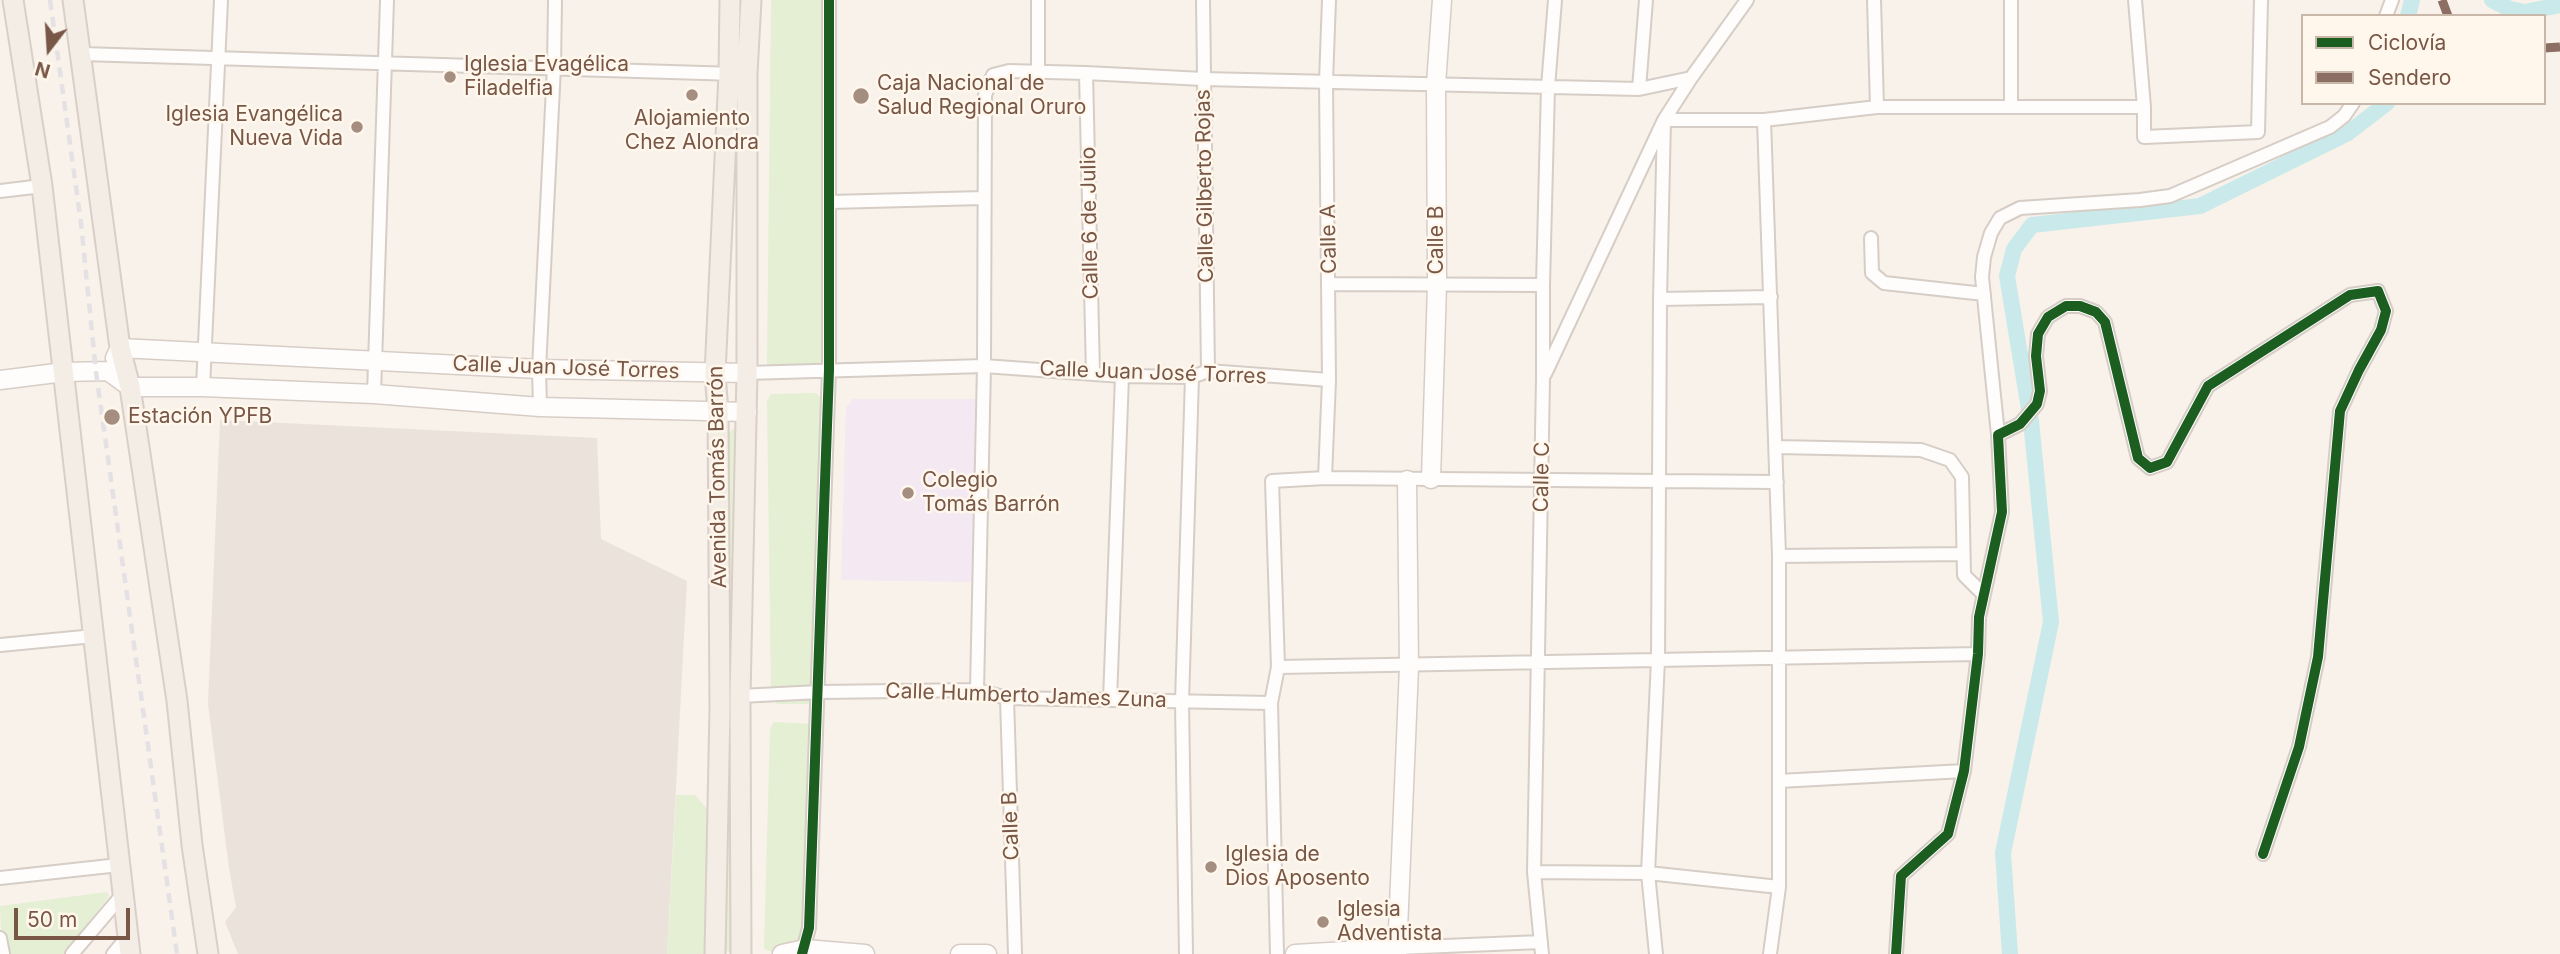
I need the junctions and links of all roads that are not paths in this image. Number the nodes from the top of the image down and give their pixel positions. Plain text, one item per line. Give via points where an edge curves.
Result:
1 (13, 0) edge
2 (73, 0) edge
3 (221, 0) edge
4 (387, 0) edge
5 (555, 0) edge
6 (730, 0) edge
7 (751, 0) edge
8 (828, 0) edge
9 (1038, 0) edge
10 (1203, 0) edge
11 (1329, 0) edge
12 (1442, 0) edge
13 (1555, 0) edge
14 (1646, 0) edge
15 (1747, 0) edge
16 (1874, 0) edge
17 (2011, 0) edge
18 (2135, 0) edge
19 (2261, 0) edge
20 (82, 54) junction
21 (220, 57) junction
22 (386, 62) junction
23 (554, 67) junction
24 (1038, 72) junction
25 (1086, 72) junction
26 (738, 74) junction
27 (1691, 78) junction
28 (1203, 79) junction
29 (1326, 82) junction
30 (1436, 84) junction
31 (1548, 87) junction
32 (1639, 89) junction
33 (2352, 105) edge
34 (2011, 106) junction
35 (1877, 107) junction
36 (2144, 107) junction
37 (1664, 120) junction
38 (1764, 120) junction
39 (42, 186) junction
40 (0, 191) edge
41 (983, 198) junction
42 (830, 201) junction
43 (1871, 238) dead end
44 (1330, 284) junction
45 (1437, 285) junction
46 (1543, 285) junction
47 (1984, 293) junction
48 (1771, 297) junction
49 (1660, 299) junction
50 (120, 348) junction
51 (203, 352) junction
52 (375, 360) junction
53 (985, 366) junction
54 (539, 369) junction
55 (829, 370) junction
56 (108, 371) junction
57 (1208, 371) junction
58 (64, 372) junction
59 (747, 373) junction
60 (1093, 373) junction
61 (715, 374) junction
62 (1122, 376) junction
63 (1192, 377) junction
64 (1543, 378) junction
65 (0, 380) edge
66 (1329, 380) junction
67 (130, 387) junction
68 (203, 387) junction
69 (374, 394) junction
70 (540, 407) junction
71 (718, 411) junction
72 (747, 412) junction
73 (1997, 435) junction
74 (1777, 447) junction
75 (1325, 478) junction
76 (1407, 480) junction
77 (1431, 480) junction
78 (1542, 480) junction
79 (1660, 481) junction
80 (1777, 482) junction
81 (1963, 554) junction
82 (1779, 556) junction
83 (1984, 595) junction
84 (94, 636) junction
85 (0, 645) edge
86 (1978, 654) junction
87 (1778, 659) junction
88 (1658, 660) junction
89 (1539, 663) junction
90 (1278, 667) junction
91 (1409, 667) junction
92 (977, 690) junction
93 (820, 692) junction
94 (740, 696) junction
95 (1007, 698) junction
96 (1110, 700) junction
97 (1182, 702) junction
98 (1271, 703) junction
99 (1964, 771) junction
100 (1780, 781) junction
101 (2263, 853) dead end
102 (118, 865) junction
103 (1534, 872) junction
104 (1648, 873) junction
105 (0, 878) edge
106 (1779, 887) junction
107 (123, 894) junction
108 (0, 938) edge
109 (129, 945) edge
110 (1541, 948) edge
111 (804, 951) edge
112 (1397, 951) edge
113 (2, 954) edge
114 (72, 954) edge
115 (113, 954) edge
116 (208, 954) edge
117 (715, 954) edge
118 (741, 954) edge
119 (782, 954) edge
120 (864, 954) edge
121 (1015, 954) edge
122 (1186, 954) edge
123 (1277, 954) edge
124 (1295, 954) edge
125 (1656, 954) edge
126 (1770, 954) edge
127 (1896, 954) edge

1 - 39 main road
2 - 20 main road
3 - 21 street
4 - 22 street
5 - 23 street
6 - 26 main road, Avenida Tomás Barrón
7 - 26 main road, Avenida Tomás Barrón
8 - 42 street
9 - 24 street
10 - 28 street, Calle Gilberto Rojas
11 - 29 street, Calle A
12 - 30 main road, Calle B
13 - 31 street, Calle C
14 - 32 street
15 - 27 street
16 - 35 street
17 - 34 street
18 - 36 street
19 - 36 street via 2258,132 2144,136
20 - 21 street
20 - 50 main road
21 - 22 street
21 - 51 street
22 - 23 street
22 - 52 street
23 - 26 street
23 - 54 street
24 - 25 street
24 - 41 street via 993,75 985,95
25 - 28 street
25 - 60 street, Calle 6 de Julio
26 - 59 main road, Avenida Tomás Barrón
26 - 61 main road, Avenida Tomás Barrón
27 - 32 street
27 - 37 street
28 - 29 street
28 - 57 street, Calle Gilberto Rojas
29 - 30 street
29 - 44 street, Calle A
30 - 31 street
30 - 45 main road, Calle B
31 - 32 street
31 - 46 street, Calle C
33 - 47 street via 2330,127 2171,195 2020,208 2000,218 1984,257
34 - 35 street
34 - 36 street
35 - 38 street
37 - 38 street
37 - 49 street
37 - 64 street
38 - 48 street
39 - 40 street
39 - 58 main road
41 - 42 street
41 - 53 street
42 - 55 street
43 - 47 street via 1872,273 1884,283
44 - 45 street
44 - 66 street, Calle A
45 - 46 street
45 - 77 main road, Calle B
46 - 64 street, Calle C
47 - 73 street
48 - 49 street
48 - 74 street
49 - 79 street
50 - 51 main road, Calle Juan José Torres
50 - 56 main road
50 - 67 main road
51 - 52 main road, Calle Juan José Torres
51 - 68 street
52 - 54 main road, Calle Juan José Torres
52 - 69 street
53 - 55 street, Calle Juan José Torres
53 - 60 street, Calle Juan José Torres
53 - 92 street
54 - 61 main road, Calle Juan José Torres
54 - 70 street
55 - 59 street, Calle Juan José Torres
55 - 93 street
56 - 58 main road
56 - 67 main road
57 - 63 street, Calle Juan José Torres
57 - 66 street, Calle Juan José Torres
58 - 65 main road
58 - 84 main road
59 - 61 main road, Calle Juan José Torres
59 - 72 main road, Avenida Tomás Barrón
60 - 62 street, Calle Juan José Torres
61 - 71 main road, Avenida Tomás Barrón
62 - 63 street, Calle Juan José Torres
62 - 96 street
63 - 97 street
64 - 78 street, Calle C
66 - 75 street, Calle A
67 - 68 main road, Calle Juan José Torres
67 - 116 main road via 177,701
68 - 69 main road, Calle Juan José Torres
69 - 70 main road, Calle Juan José Torres
70 - 71 main road, Calle Juan José Torres
71 - 72 main road, Calle Juan José Torres
71 - 117 main road, Avenida Tomás Barrón via 720,708
72 - 94 main road, Avenida Tomás Barrón
73 - 83 street via 2002,512
73 - 101 street via 2020,424 2037,404 2038,334 2048,317 2066,306 2096,312 2105,322 2138,458 2150,468 2167,462 2208,386 2350,295 2378,291 2386,310 2381,330 2340,411 2316,670 2299,747
74 - 80 street
74 - 81 street via 1921,450 1950,460 1962,477
75 - 76 street
75 - 90 street via 1272,481
76 - 77 street
76 - 91 main road
77 - 78 street
78 - 79 street
78 - 89 street, Calle C
79 - 80 street
79 - 88 street
80 - 82 street
81 - 82 street
81 - 83 street via 1964,575
82 - 87 street
83 - 86 street
84 - 85 street
84 - 102 main road
86 - 87 street
86 - 99 street
87 - 88 street
87 - 100 street
88 - 89 street
88 - 104 street
89 - 91 street
89 - 103 street, Calle C
90 - 91 street
90 - 98 street
91 - 112 main road
92 - 93 street, Calle Humberto James Zuna
92 - 95 street, Calle Humberto James Zuna
93 - 94 street, Calle Humberto James Zuna
93 - 111 street via 810,928
94 - 118 main road, Avenida Tomás Barrón
95 - 96 street, Calle Humberto James Zuna
95 - 121 street, Calle B
96 - 97 street, Calle Humberto James Zuna
97 - 98 street, Calle Humberto James Zuna
97 - 122 street
98 - 123 street
99 - 100 street
99 - 127 street via 1948,834 1901,876
100 - 106 street
102 - 105 street
102 - 107 main road
103 - 104 street
103 - 110 street, Calle C
104 - 106 street
104 - 125 street
106 - 126 street
107 - 109 main road
107 - 114 street
108 - 113 street
109 - 115 street
110 - 112 street
111 - 119 main road
111 - 120 main road
112 - 124 main road

